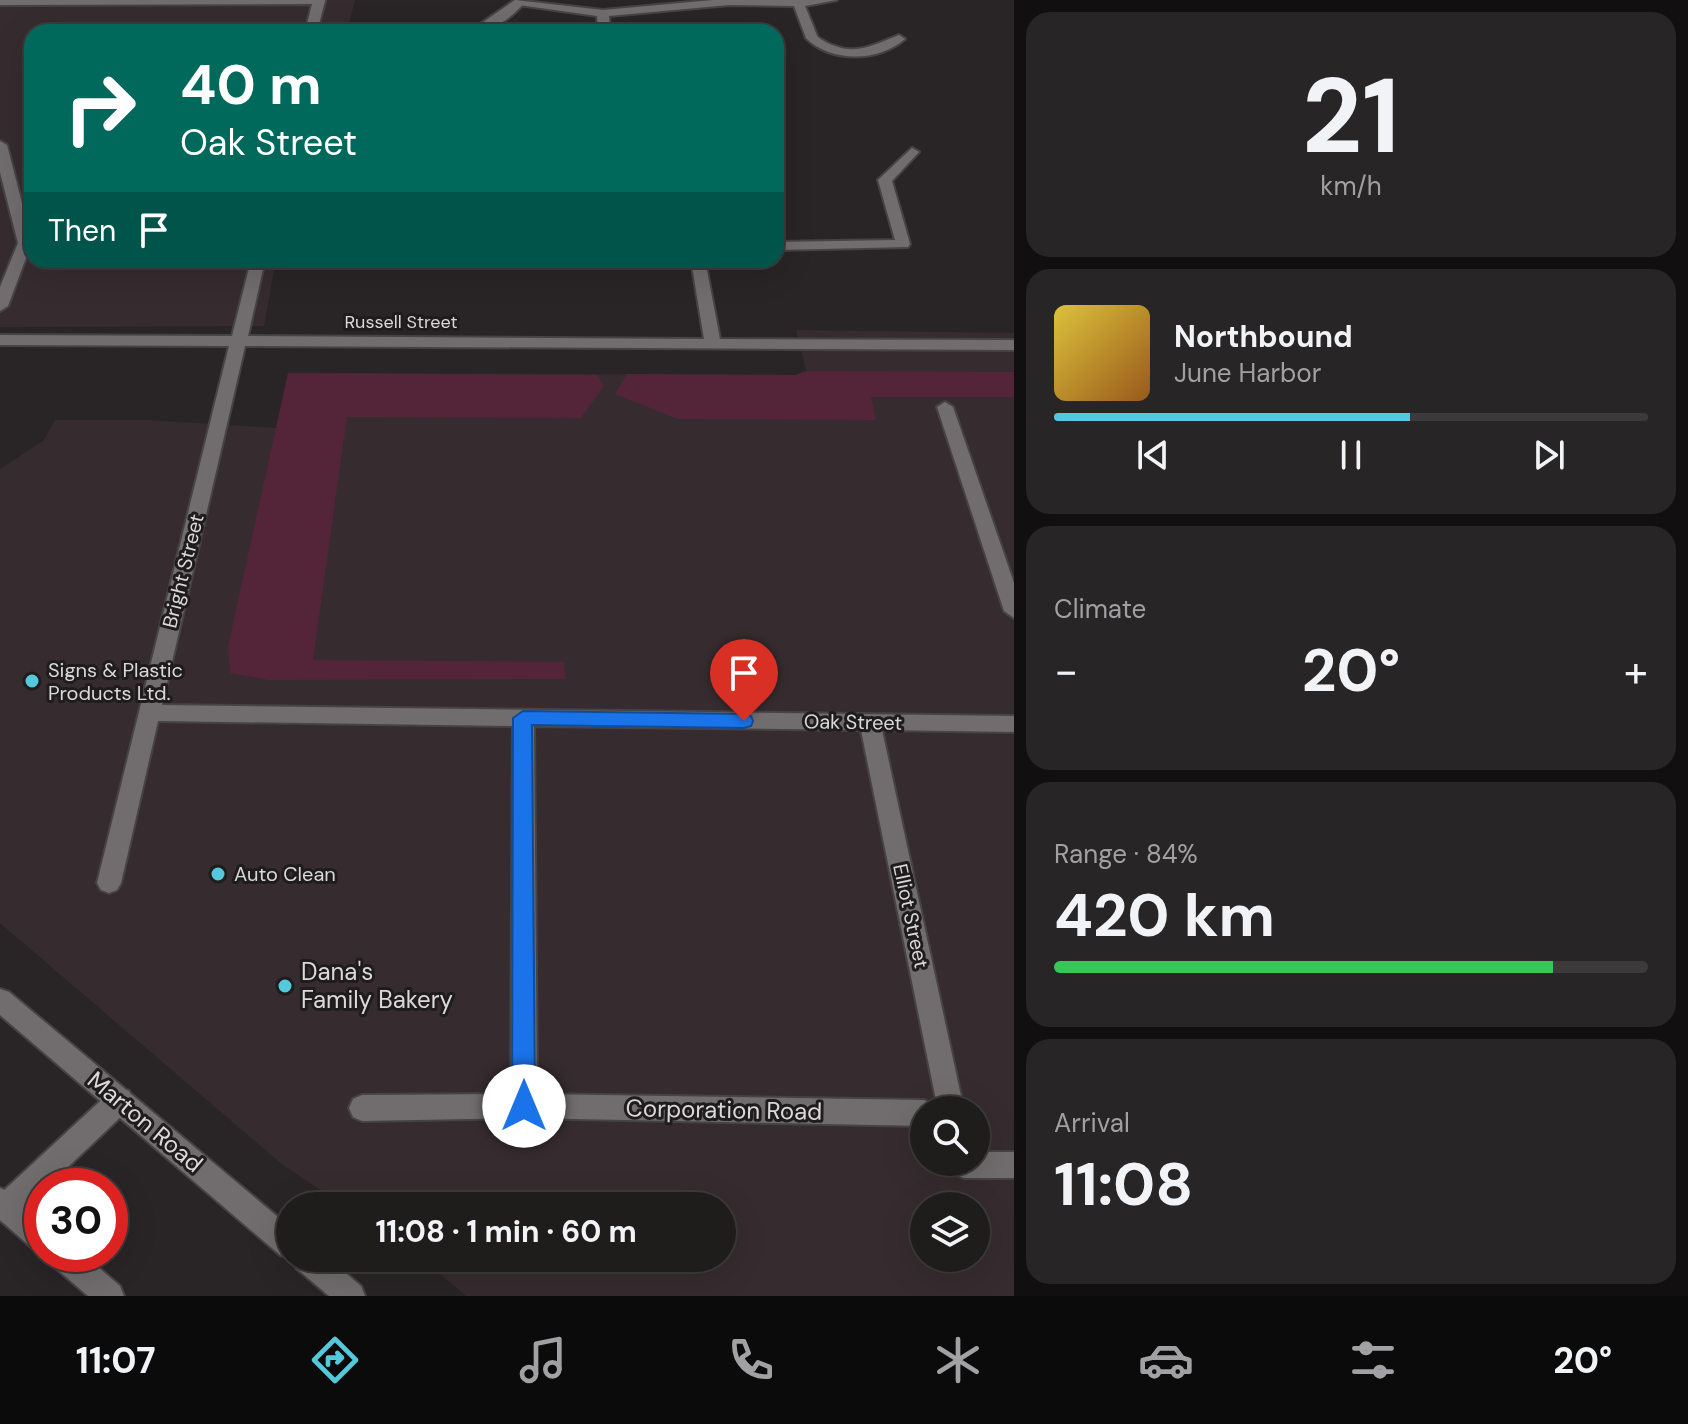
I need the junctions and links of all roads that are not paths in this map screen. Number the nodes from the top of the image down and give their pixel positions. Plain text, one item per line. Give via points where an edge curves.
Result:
1 (107, 0) edge
2 (831, 0) edge
3 (319, 1) edge
4 (0, 2) edge
5 (798, 3) junction
6 (603, 13) junction
7 (313, 24) edge
8 (488, 24) edge
9 (604, 24) edge
10 (899, 39) dead end
11 (0, 145) edge
12 (912, 152) dead end
13 (24, 239) edge
14 (24, 246) edge
15 (784, 246) edge
16 (256, 268) edge
17 (699, 268) edge
18 (0, 306) edge
19 (0, 340) edge
20 (238, 341) junction
21 (713, 344) junction
22 (1014, 345) edge
23 (945, 407) dead end
24 (1014, 611) edge
25 (149, 713) junction
26 (523, 718) junction
27 (870, 723) junction
28 (1014, 724) edge
29 (109, 883) dead end
30 (0, 1000) edge
31 (948, 1096) edge
32 (120, 1100) junction
33 (524, 1106) junction
34 (362, 1108) dead end
35 (910, 1113) edge
36 (990, 1164) edge
37 (1014, 1165) edge
38 (2, 1206) edge
39 (24, 1224) edge
40 (276, 1233) edge
41 (82, 1272) edge
42 (323, 1272) edge
43 (110, 1296) edge
44 (351, 1296) edge

1 - 3 street
1 - 4 street
2 - 5 street
3 - 7 street
5 - 6 street via 750,0
5 - 10 street via 812,38 825,48 852,53
6 - 8 street via 519,2
6 - 9 street
11 - 13 street
12 - 15 street via 885,180 903,244
14 - 18 street
16 - 20 street, Bright Street
17 - 21 street
19 - 20 street, Russell Street
20 - 21 street, Russell Street
20 - 25 street, Bright Street
21 - 22 street, Russell Street
23 - 24 street
25 - 26 street, Oak Street
25 - 29 street, Bright Street
26 - 27 street, Oak Street
26 - 33 street
27 - 28 street, Oak Street
27 - 31 street, Elliot Street
30 - 32 street, Marton Road
32 - 38 street
32 - 40 street, Marton Road
33 - 34 street, Corporation Road
33 - 35 street, Corporation Road
36 - 37 street
38 - 39 street
41 - 43 street
42 - 44 street

